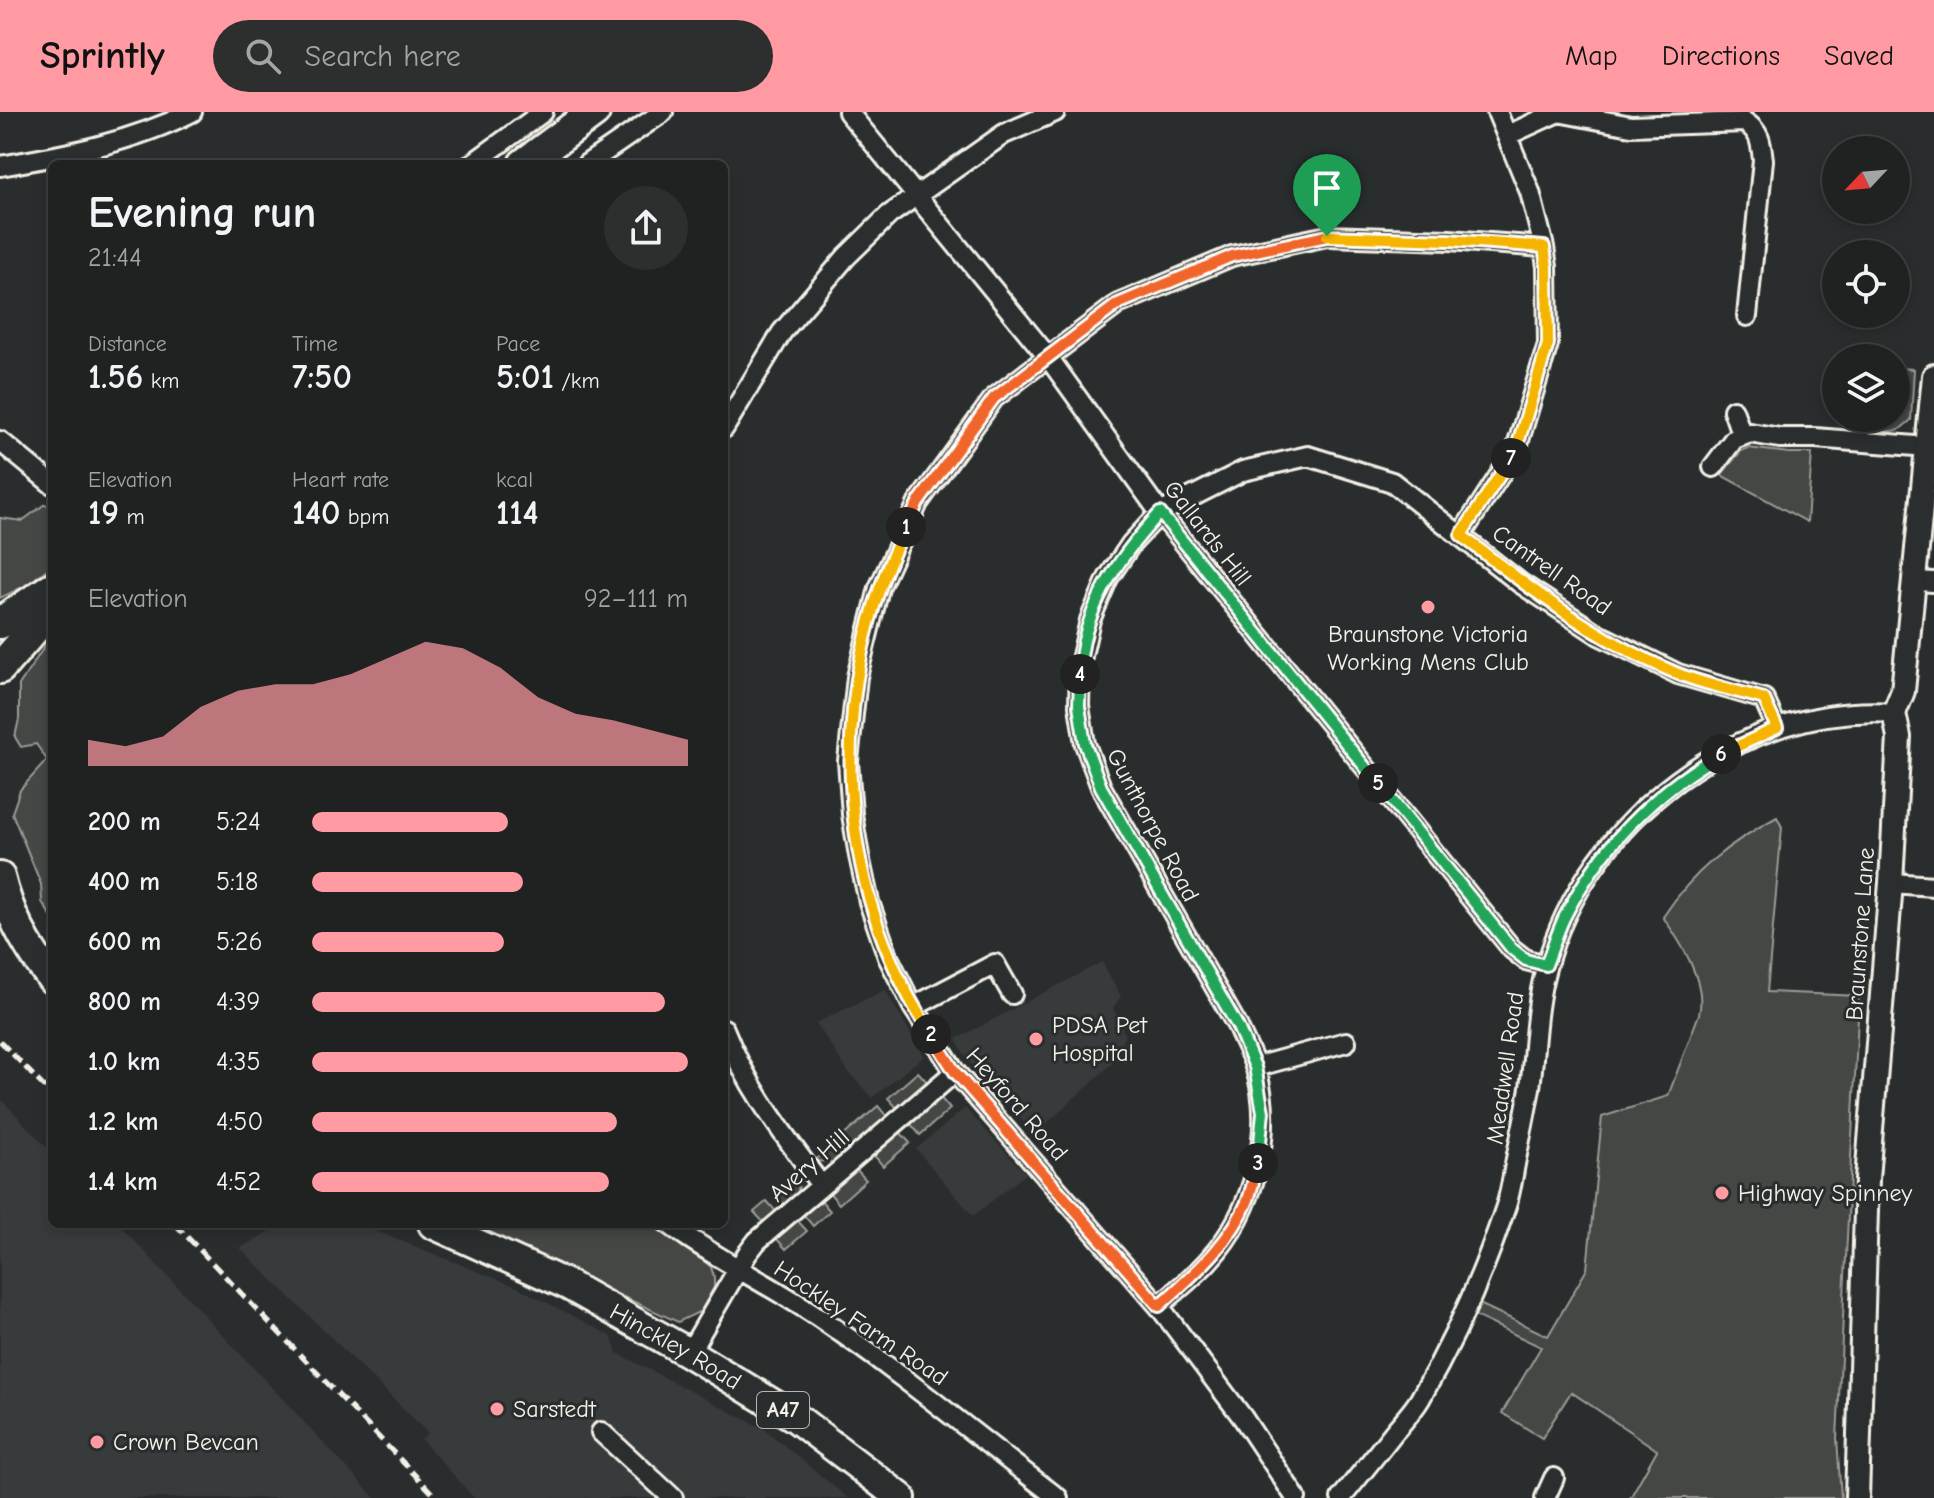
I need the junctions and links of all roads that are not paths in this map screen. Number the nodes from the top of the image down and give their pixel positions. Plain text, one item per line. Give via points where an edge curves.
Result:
1 (192, 112) edge
2 (543, 112) edge
3 (594, 112) edge
4 (663, 112) edge
5 (848, 112) edge
6 (1055, 112) edge
7 (1497, 112) edge
8 (1700, 118) edge
9 (150, 120) edge
10 (1508, 135) junction
11 (477, 160) edge
12 (529, 160) edge
13 (593, 160) edge
14 (0, 166) edge
15 (917, 195) junction
16 (1544, 247) junction
17 (1747, 316) dead end
18 (1048, 357) junction
19 (1934, 376) edge
20 (1733, 410) dead end
21 (728, 421) edge
22 (1742, 436) junction
23 (0, 441) edge
24 (1928, 447) junction
25 (1713, 467) dead end
26 (48, 481) edge
27 (1160, 513) junction
28 (1461, 535) junction
29 (1924, 582) edge
30 (48, 591) edge
31 (48, 609) edge
32 (0, 623) edge
33 (0, 668) edge
34 (1894, 713) junction
35 (1777, 728) junction
36 (0, 877) edge
37 (1891, 883) junction
38 (1934, 886) edge
39 (3, 901) edge
40 (1546, 965) junction
41 (48, 973) edge
42 (1012, 994) dead end
43 (913, 1007) junction
44 (728, 1039) edge
45 (1346, 1042) dead end
46 (1255, 1067) junction
47 (955, 1072) junction
48 (821, 1185) junction
49 (442, 1228) edge
50 (675, 1228) edge
51 (738, 1269) junction
52 (1159, 1306) junction
53 (689, 1353) junction
54 (601, 1432) dead end
55 (1554, 1478) dead end
56 (673, 1498) edge
57 (901, 1498) edge
58 (1058, 1498) edge
59 (1296, 1498) edge
60 (1341, 1498) edge
61 (1545, 1498) edge
62 (1857, 1498) edge

1 - 9 street
2 - 11 street
3 - 12 highway
4 - 13 street
5 - 15 street, Gallards Hill
6 - 15 street via 1004,134
7 - 10 street
8 - 10 street via 1631,126 1558,112
8 - 17 street via 1745,122 1761,139
9 - 14 street via 72,154
10 - 16 street
15 - 18 street, Gallards Hill
15 - 21 street via 846,257 782,332
16 - 18 street, Heyford Road via 1327,236 1232,256 1118,304
16 - 28 street via 1548,344 1516,450
18 - 27 street, Gallards Hill
18 - 43 street, Heyford Road via 994,398 918,503 879,588 857,677 848,761 859,856 888,957
19 - 24 street, Braunstone Lane
20 - 22 street
22 - 24 street
22 - 25 street
23 - 26 street
24 - 29 street, Braunstone Lane
27 - 28 street, Cantrell Road via 1243,471 1308,456 1392,482
27 - 40 street, Gallards Hill via 1512,949
27 - 46 street, Gunthorpe Road via 1108,578 1090,620 1080,665 1085,744 1101,787 1238,1027
28 - 35 street, Cantrell Road via 1520,583 1599,635 1678,674 1764,699
29 - 34 street, Braunstone Lane
30 - 32 highway
31 - 33 highway
34 - 35 street, Meadwell Road via 1855,712
34 - 37 street, Braunstone Lane via 1899,737
35 - 40 street, Meadwell Road via 1697,767 1636,818 1588,877 1563,920
36 - 39 main road
37 - 38 street
37 - 62 street, Braunstone Lane via 1867,1179
39 - 41 main road
40 - 60 street, Meadwell Road via 1530,1090 1507,1203 1470,1299 1419,1401
42 - 43 street via 995,964
43 - 47 street, Heyford Road
44 - 48 street via 739,1066
45 - 46 street
46 - 52 street, Gunthorpe Road via 1263,1112 1248,1200 1209,1260
47 - 48 street, Avery Hill
47 - 52 street, Heyford Road
48 - 51 street, Avery Hill via 757,1241
49 - 53 main road, Hinckley Road / A47 via 568,1285
50 - 51 street, Hockley Farm Road
51 - 53 street, Avery Hill
51 - 58 street, Hockley Farm Road via 884,1361
52 - 59 street, Heyford Road
53 - 57 main road, Hinckley Road / A47 via 796,1418
54 - 56 street
55 - 61 street

